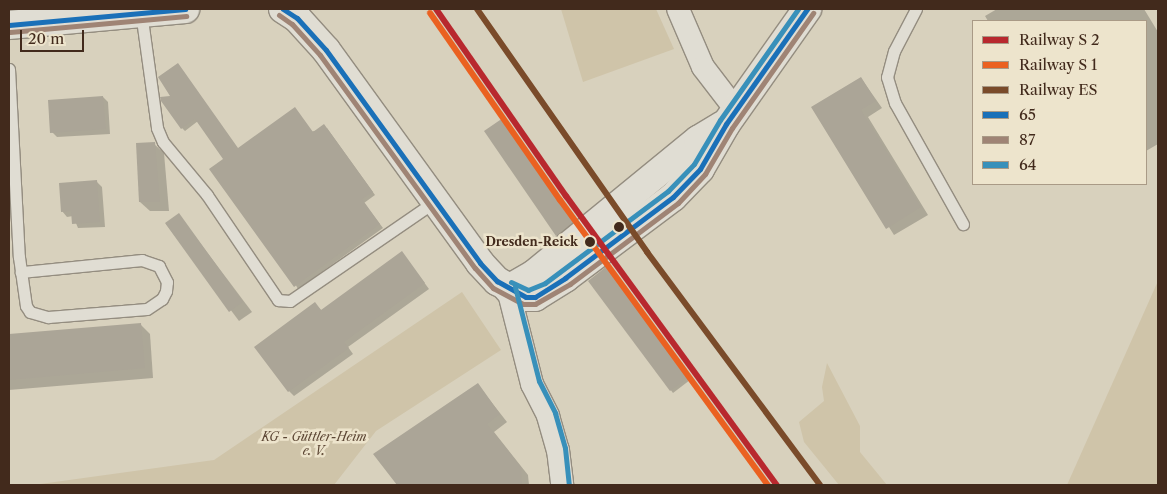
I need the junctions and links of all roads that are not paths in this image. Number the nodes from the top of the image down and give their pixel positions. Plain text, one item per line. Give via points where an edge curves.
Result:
1 (185, 9) edge
2 (283, 9) edge
3 (678, 9) edge
4 (807, 9) edge
5 (916, 9) edge
6 (150, 11) edge
7 (9, 25) edge
8 (9, 69) edge
9 (731, 117) junction
10 (434, 202) junction
11 (963, 224) dead end
12 (21, 272) junction
13 (508, 288) junction
14 (562, 485) edge

1 - 6 street
2 - 10 street via 297,18 326,50
3 - 9 street via 703,67
4 - 9 street
5 - 11 lane via 894,51 887,77 896,103
6 - 7 street
6 - 10 lane via 157,128 163,142 207,195 278,300 290,301
8 - 12 lane
9 - 13 street via 700,169 673,197 535,297 519,296
10 - 13 street via 480,263
12 - 12 lane via 26,306 30,312 48,317 147,309 162,299 167,282 159,266 142,260
13 - 14 street via 532,384 548,416 558,450

